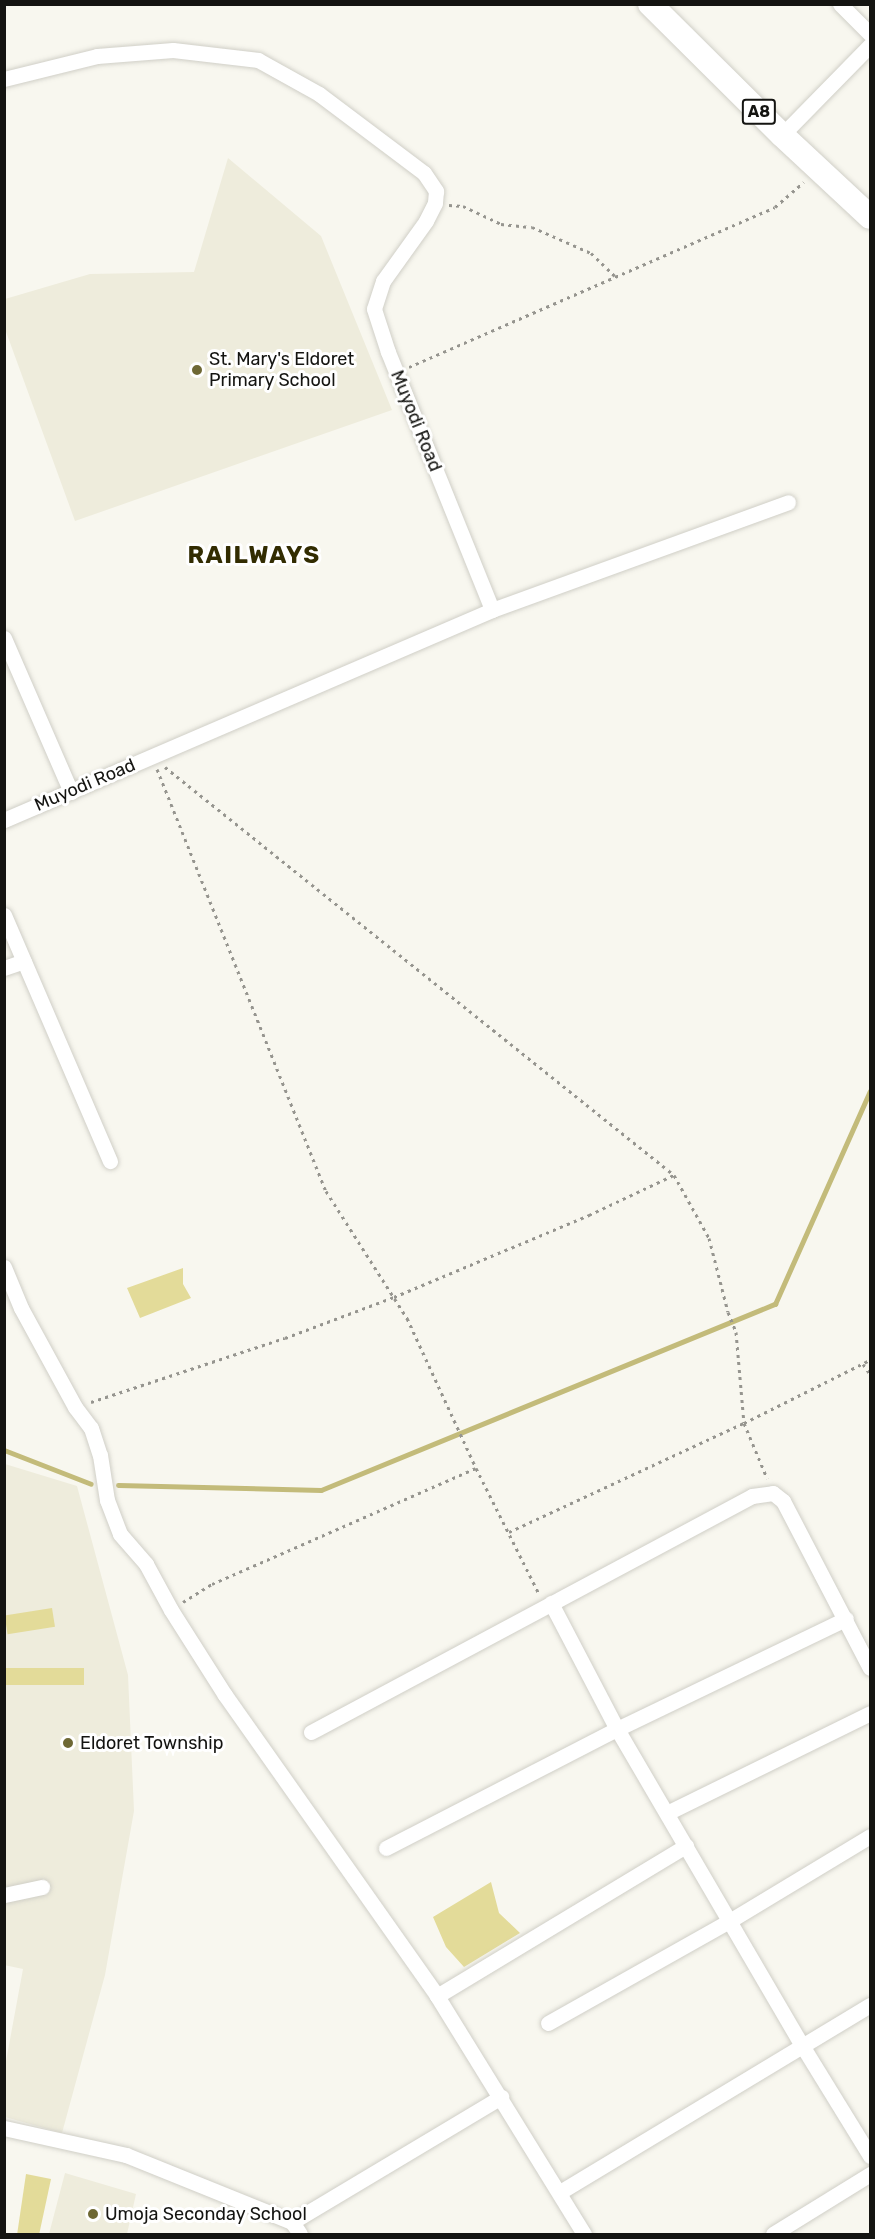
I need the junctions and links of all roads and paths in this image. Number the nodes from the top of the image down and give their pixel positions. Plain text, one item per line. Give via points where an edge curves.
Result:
1 (650, 4) edge
2 (840, 4) edge
3 (870, 34) edge
4 (870, 45) edge
5 (4, 79) edge
6 (782, 135) junction
7 (819, 168) junction
8 (435, 203) junction
9 (870, 217) edge
10 (616, 277) junction
11 (397, 373) junction
12 (788, 502) dead end
13 (492, 610) junction
14 (4, 638) edge
15 (152, 756) junction
16 (71, 792) junction
17 (4, 820) edge
18 (4, 915) edge
19 (24, 961) junction
20 (4, 968) edge
21 (110, 1161) dead end
22 (674, 1175) junction
23 (4, 1267) edge
24 (394, 1297) junction
25 (870, 1360) edge
26 (863, 1364) junction
27 (870, 1374) edge
28 (75, 1407) junction
29 (744, 1424) junction
30 (476, 1468) junction
31 (773, 1493) junction
32 (509, 1532) junction
33 (548, 1604) junction
34 (171, 1610) junction
35 (846, 1619) junction
36 (870, 1668) edge
37 (870, 1713) edge
38 (617, 1729) junction
39 (311, 1732) dead end
40 (667, 1813) junction
41 (870, 1836) edge
42 (686, 1846) junction
43 (386, 1848) dead end
44 (42, 1887) dead end
45 (4, 1895) edge
46 (731, 1920) junction
47 (437, 1996) junction
48 (870, 2006) edge
49 (548, 2023) dead end
50 (803, 2047) junction
51 (501, 2097) junction
52 (4, 2128) edge
53 (870, 2156) edge
54 (870, 2174) edge
55 (560, 2192) junction
56 (296, 2228) edge
57 (584, 2235) edge
58 (773, 2235) edge

1 - 6 highway, A8
2 - 3 street
4 - 6 street
5 - 8 street via 108,55 173,50 258,60 319,94 424,173 436,191
6 - 7 highway, A8
7 - 9 highway, A8
7 - 10 path via 775,207
8 - 10 path via 463,206 501,225 532,227 591,253
8 - 11 street, Muyodi Road via 383,281 374,309
10 - 11 path
11 - 13 street, Muyodi Road
12 - 13 street
13 - 15 street, Muyodi Road
14 - 16 street
15 - 16 street, Muyodi Road
15 - 22 path
15 - 24 path via 326,1191
16 - 17 street, Muyodi Road
18 - 19 street
19 - 20 street
19 - 21 street
22 - 24 path
22 - 29 path via 709,1238 736,1332
23 - 28 street via 21,1308
24 - 28 path via 285,1338
24 - 30 path
25 - 26 path
26 - 27 path
26 - 29 path
28 - 34 street via 91,1428 107,1500 120,1534 146,1564
29 - 31 path
29 - 32 path
30 - 32 path
30 - 34 path via 212,1584
31 - 33 street via 752,1496
31 - 35 street via 783,1501
32 - 33 path
33 - 38 street
33 - 39 street
34 - 47 street via 225,1695
35 - 36 street
35 - 38 street
37 - 40 street
38 - 40 street
38 - 43 street
40 - 42 street
41 - 46 street
42 - 46 street
42 - 47 street
44 - 45 street
46 - 49 street
46 - 50 street
47 - 51 street
48 - 50 street
50 - 53 street
50 - 55 street
51 - 55 street
51 - 56 street
52 - 56 street via 126,2155
54 - 58 street
55 - 57 street

